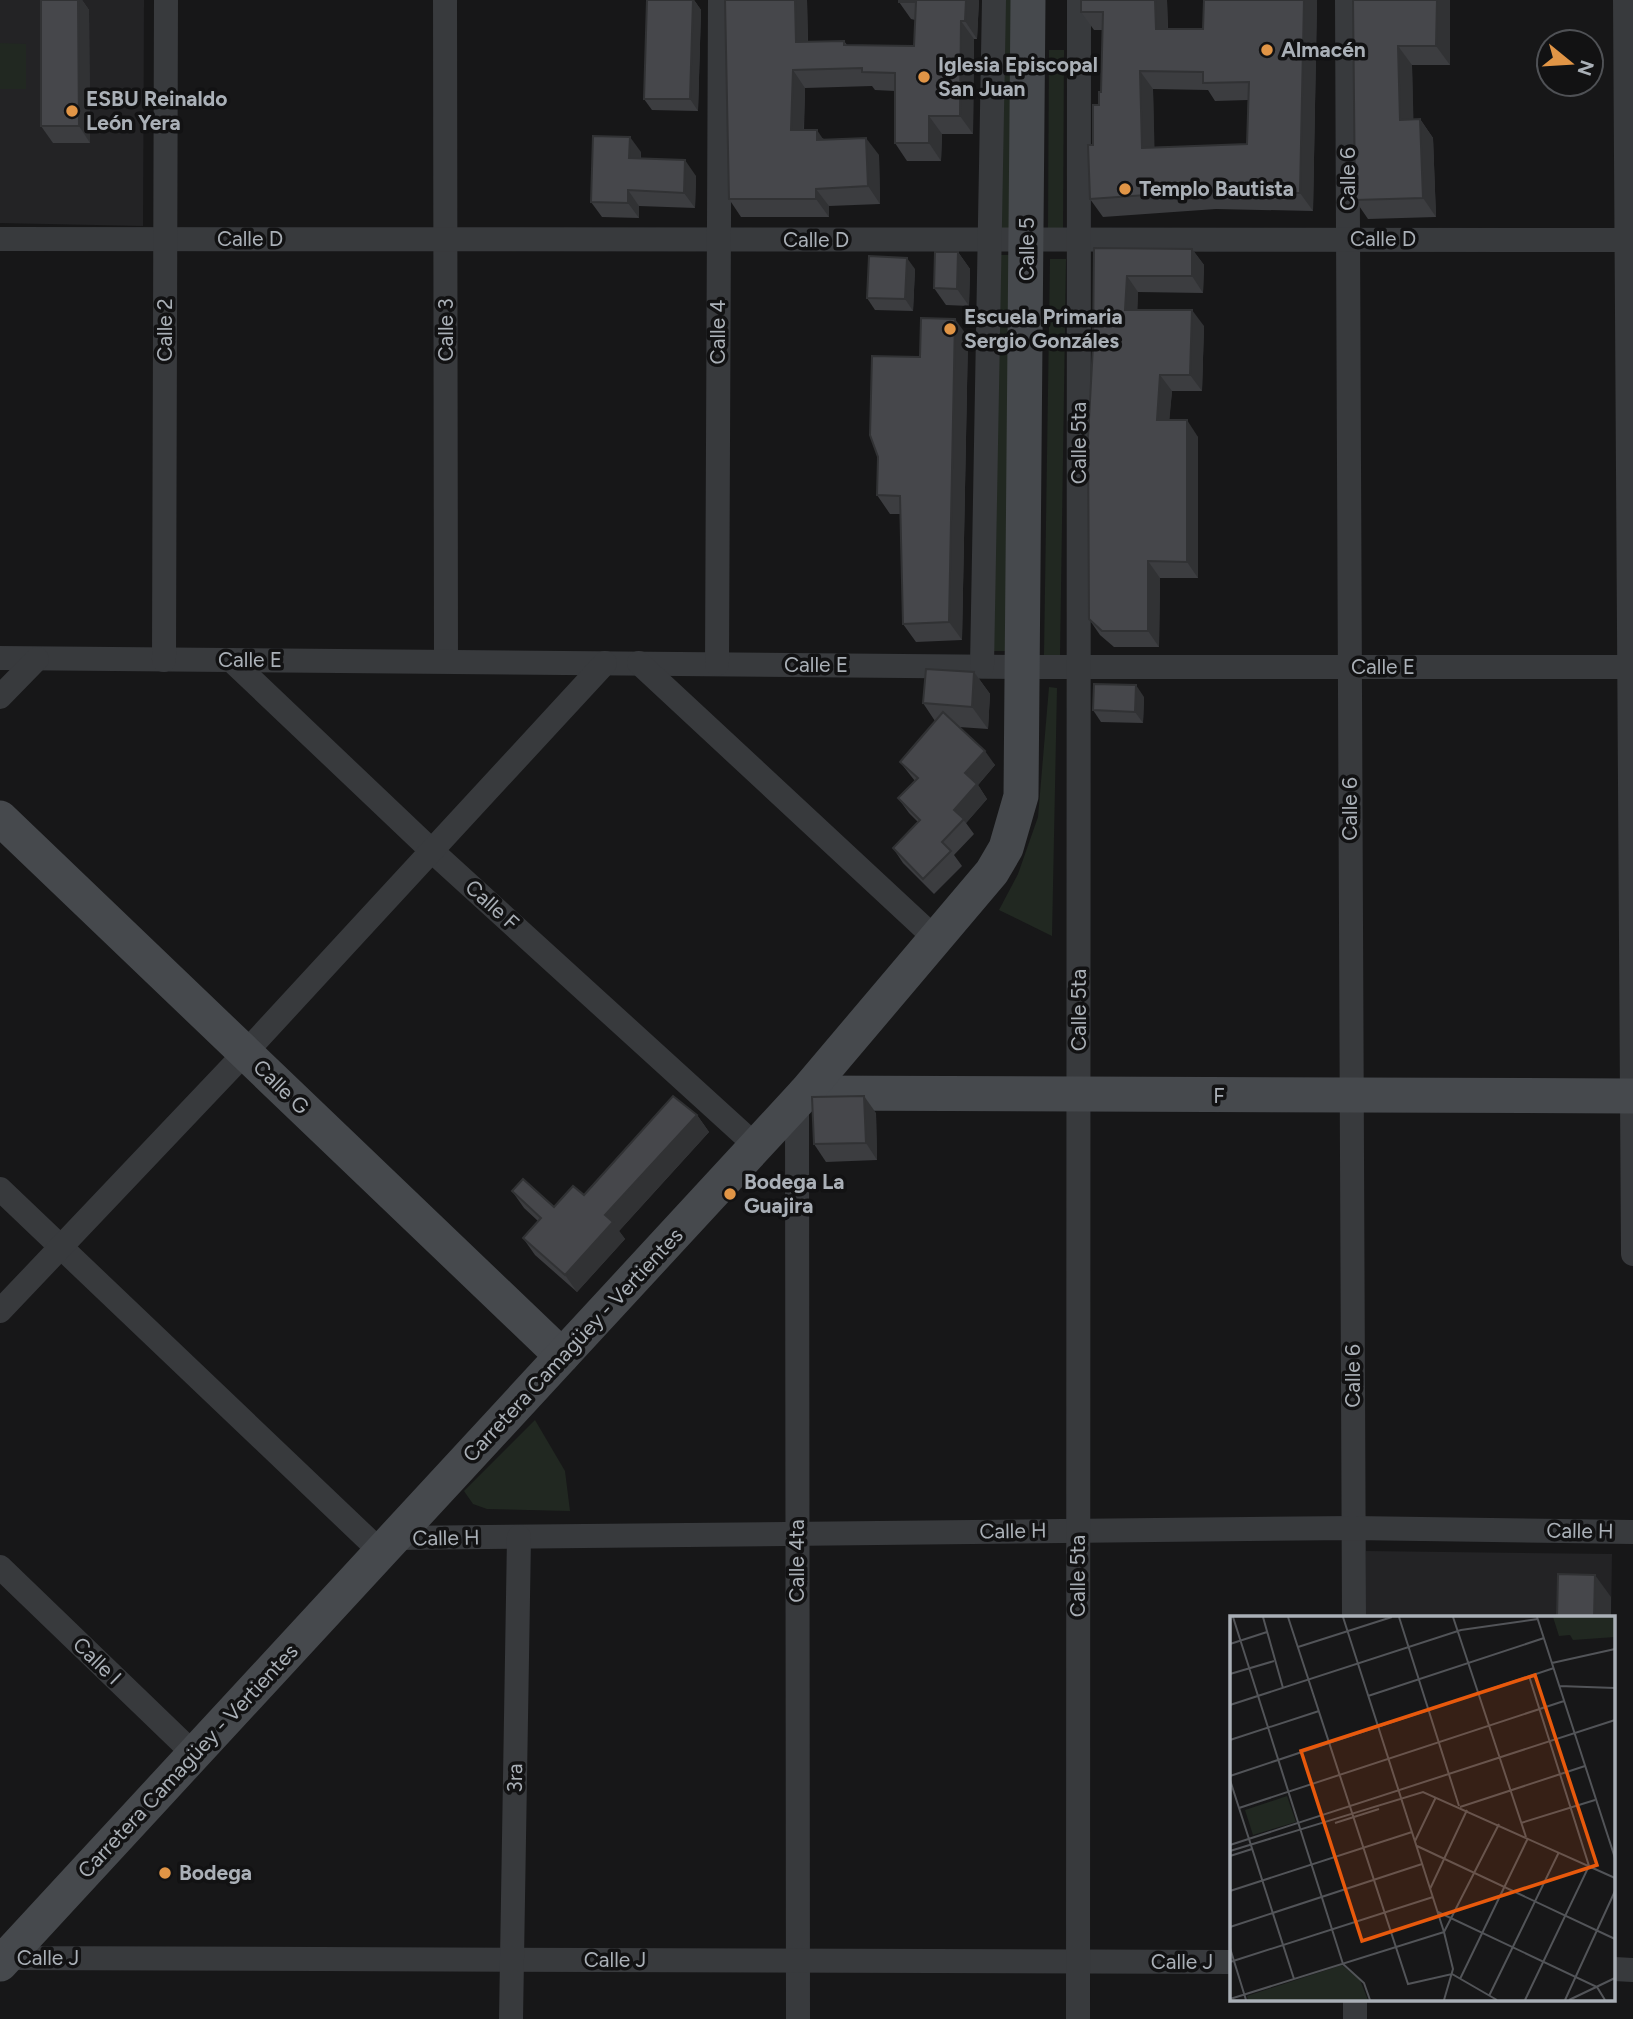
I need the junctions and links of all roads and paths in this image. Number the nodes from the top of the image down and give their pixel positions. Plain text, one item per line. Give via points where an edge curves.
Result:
1 (166, 0) edge
2 (445, 0) edge
3 (720, 0) edge
4 (994, 0) edge
5 (1028, 0) edge
6 (1079, 0) edge
7 (1347, 0) edge
8 (1625, 0) edge
9 (446, 237) junction
10 (0, 239) edge
11 (165, 239) junction
12 (1348, 239) junction
13 (719, 240) junction
14 (988, 240) junction
15 (1027, 240) junction
16 (1079, 240) junction
17 (1630, 240) edge
18 (0, 658) edge
19 (37, 659) junction
20 (164, 660) junction
21 (231, 660) junction
22 (446, 660) junction
23 (605, 663) junction
24 (639, 663) junction
25 (717, 664) junction
26 (982, 666) junction
27 (1024, 667) junction
28 (1079, 667) junction
29 (1350, 667) junction
30 (1631, 667) edge
31 (0, 697) edge
32 (0, 818) edge
33 (432, 851) junction
34 (937, 940) junction
35 (245, 1053) junction
36 (1079, 1095) junction
37 (1632, 1096) edge
38 (1352, 1097) junction
39 (801, 1098) junction
40 (756, 1146) junction
41 (0, 1189) edge
42 (61, 1247) junction
43 (1633, 1254) edge
44 (0, 1311) edge
45 (562, 1356) junction
46 (1353, 1528) junction
47 (1078, 1531) junction
48 (1633, 1532) edge
49 (796, 1534) junction
50 (519, 1537) junction
51 (387, 1545) junction
52 (0, 1567) edge
53 (1354, 1616) edge
54 (194, 1754) junction
55 (2, 1958) edge
56 (512, 1960) junction
57 (799, 1960) junction
58 (1078, 1961) junction
59 (1230, 1962) edge
60 (511, 2019) edge
61 (799, 2019) edge
62 (1078, 2019) edge

1 - 11 street, Calle 2
2 - 9 street, Calle 3
3 - 13 street, Calle 4
4 - 14 street, Calle 5
5 - 15 main road, Calle 5
6 - 16 street, Calle 5ta
7 - 12 street, Calle 6
8 - 17 street
9 - 11 street, Calle D
9 - 13 street, Calle D
9 - 22 street, Calle 3
10 - 11 street, Calle D
11 - 20 street, Calle 2
12 - 16 street, Calle D
12 - 17 street, Calle D
12 - 29 street, Calle 6
13 - 14 street, Calle D
13 - 25 street, Calle 4
14 - 15 street, Calle D
14 - 26 street, Calle 5
15 - 16 street, Calle D
15 - 27 main road, Calle 5
16 - 28 street, Calle 5ta
17 - 30 street
18 - 19 street, Calle E
19 - 20 street, Calle E
19 - 31 street
20 - 21 street, Calle E
21 - 22 street, Calle E
21 - 33 street, Calle F
22 - 23 street, Calle E
23 - 24 street, Calle E
23 - 33 street
24 - 25 street, Calle E
24 - 34 street
25 - 26 street, Calle E
26 - 27 street, Calle E
27 - 28 street, Calle E
27 - 34 main road, Carretera Camagüey - Vertientes via 1021,796 1014,826 992,872
28 - 29 street, Calle E
28 - 36 street, Calle 5ta
29 - 30 street, Calle E
29 - 38 street, Calle 6
30 - 37 street
32 - 35 main road, Calle G
33 - 35 street
33 - 40 street, Calle F
34 - 39 main road, Carretera Camagüey - Vertientes
35 - 42 street
35 - 45 main road, Calle G
36 - 38 main road, F
36 - 39 main road, F
36 - 47 street, Calle 5ta
37 - 38 main road, F
37 - 43 street
38 - 46 street, Calle 6
39 - 40 main road, Carretera Camagüey - Vertientes
39 - 49 street, Calle 4ta
40 - 45 main road, Carretera Camagüey - Vertientes
41 - 42 street
42 - 44 street
42 - 51 street
45 - 51 main road, Carretera Camagüey - Vertientes
46 - 47 street, Calle H
46 - 48 street, Calle H
46 - 53 street, Calle 6
47 - 49 street, Calle H
47 - 58 street, Calle 5ta
49 - 50 street, Calle H
49 - 57 street, Calle 4ta
50 - 51 street, Calle H
50 - 56 street, 3ra
51 - 54 main road, Carretera Camagüey - Vertientes
52 - 54 street, Calle I
54 - 55 main road, Carretera Camagüey - Vertientes
55 - 56 street, Calle J
56 - 57 street, Calle J
56 - 60 street, 3ra
57 - 58 street, Calle J
57 - 61 street, Calle 4ta
58 - 59 street, Calle J
58 - 62 street, Calle 5ta

